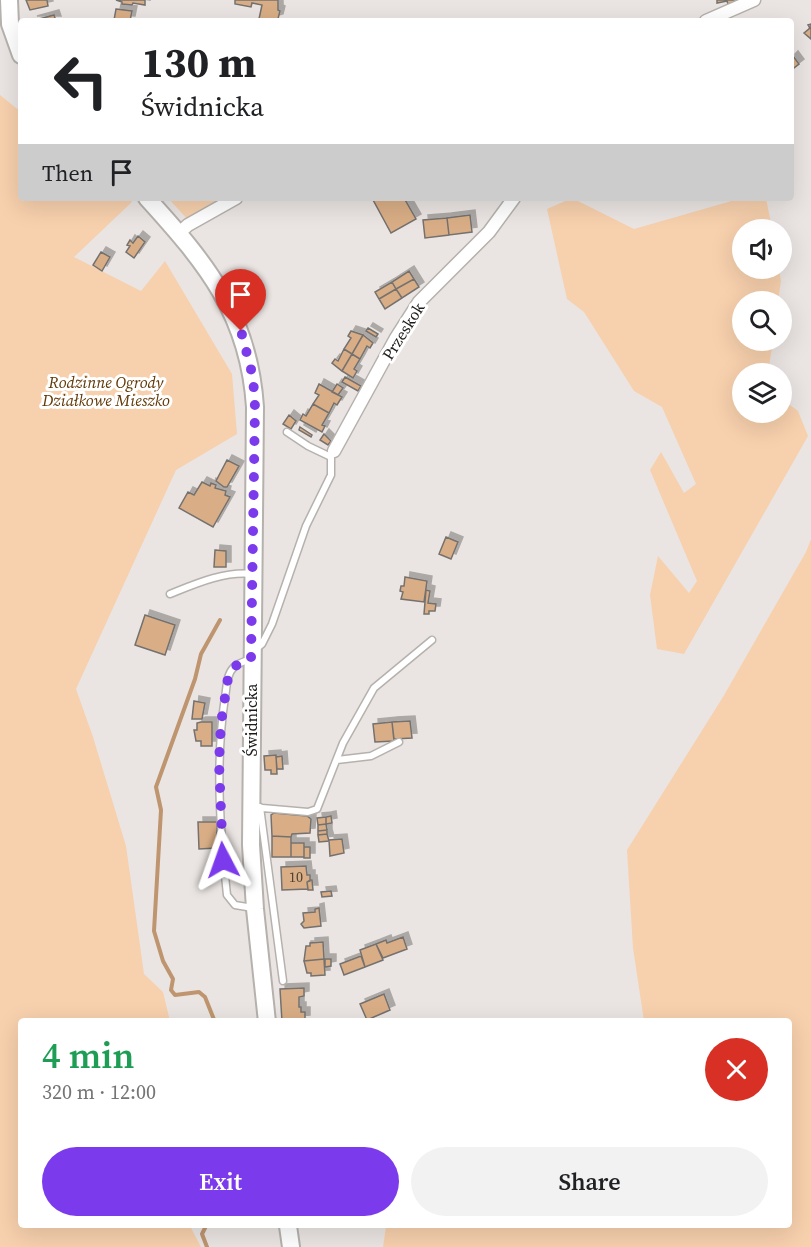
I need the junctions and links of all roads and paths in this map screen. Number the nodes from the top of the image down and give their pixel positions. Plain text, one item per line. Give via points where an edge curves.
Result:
1 (9, 0) edge
2 (754, 0) edge
3 (713, 18) edge
4 (18, 47) edge
5 (150, 201) edge
6 (231, 201) edge
7 (512, 201) edge
8 (179, 233) junction
9 (287, 432) dead end
10 (332, 454) junction
11 (252, 574) junction
12 (170, 594) dead end
13 (432, 640) dead end
14 (251, 656) junction
15 (399, 742) dead end
16 (337, 759) junction
17 (256, 807) junction
18 (255, 909) junction
19 (283, 981) dead end
20 (267, 1018) edge
21 (288, 1228) edge
22 (291, 1247) edge

1 - 4 main road via 10,24
2 - 3 street
5 - 8 main road, Świdnicka
6 - 8 street
7 - 10 street, Przeskok via 489,232 419,302
8 - 11 main road, Świdnicka via 231,310 253,377
9 - 10 lane via 308,446
10 - 14 lane via 332,475 306,526 272,624
11 - 12 lane via 209,579
11 - 14 main road, Świdnicka
13 - 16 lane via 374,688
14 - 17 main road, Świdnicka
14 - 18 lane via 235,666 228,678 219,762 227,895 235,905
15 - 16 lane via 371,756
16 - 17 lane via 317,809 308,812
17 - 18 main road, Świdnicka
17 - 19 lane
18 - 20 main road, Świdnicka
21 - 22 main road

